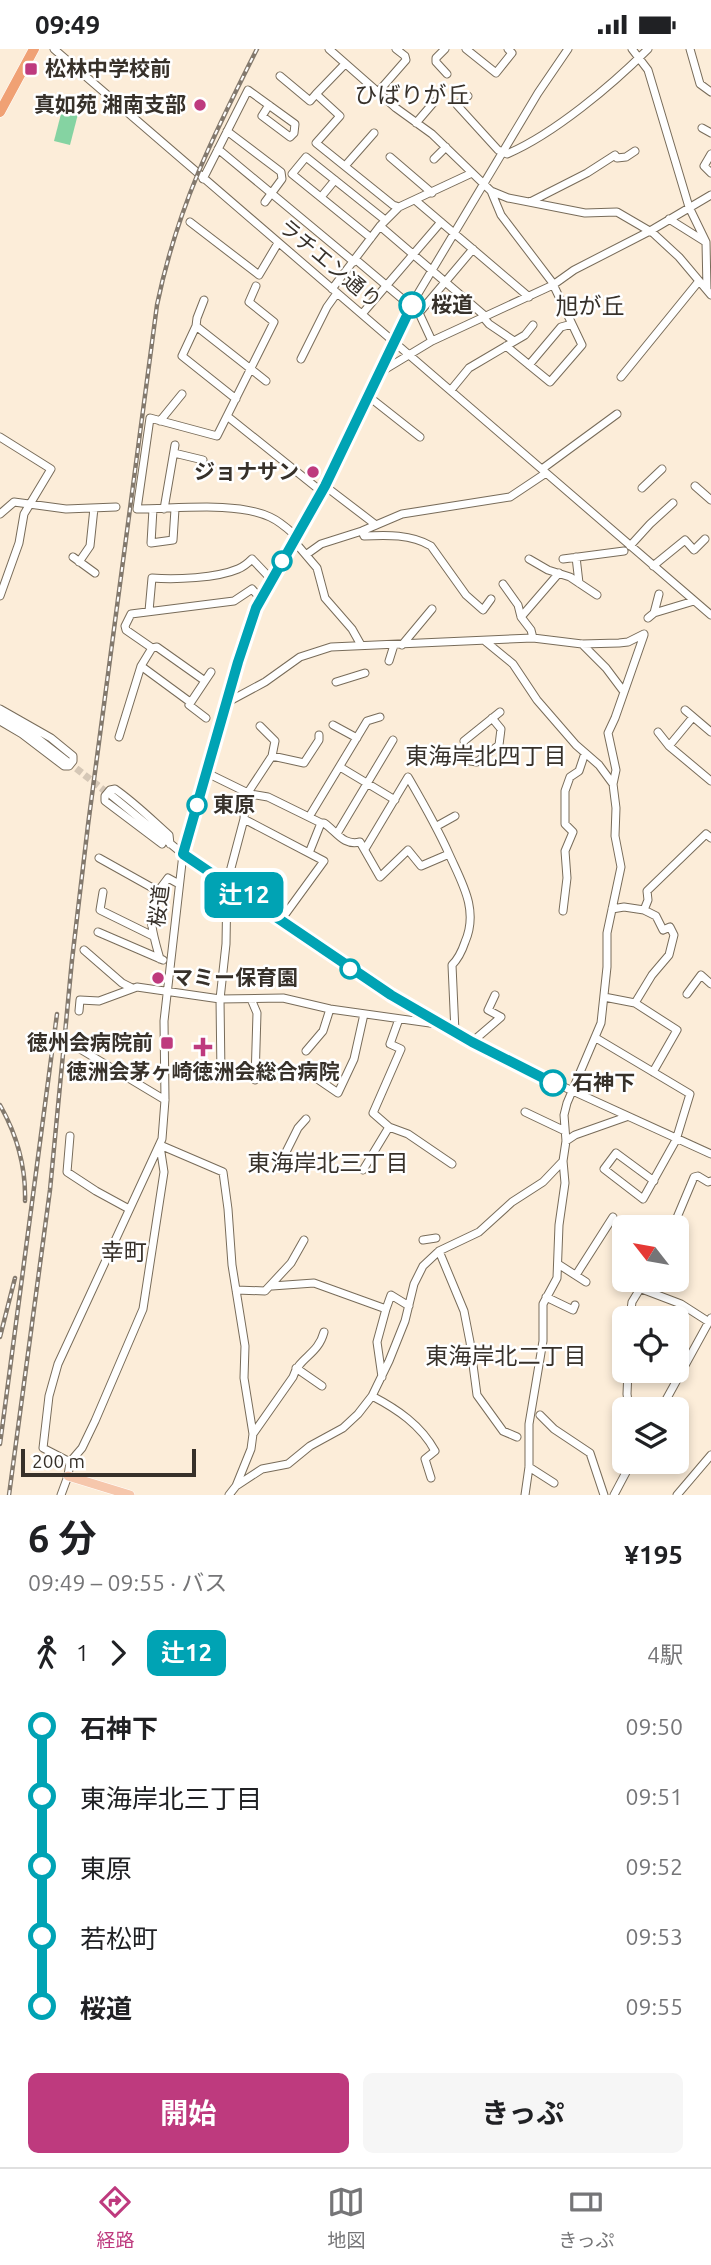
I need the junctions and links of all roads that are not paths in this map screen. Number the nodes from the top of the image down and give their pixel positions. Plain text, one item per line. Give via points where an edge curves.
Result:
1 (34, 49) edge
2 (54, 49) edge
3 (329, 49) edge
4 (396, 49) edge
5 (445, 49) edge
6 (466, 49) edge
7 (508, 49) edge
8 (568, 49) edge
9 (632, 49) edge
10 (648, 49) edge
11 (690, 49) edge
12 (639, 58) junction
13 (345, 64) junction
14 (447, 74) dead end
15 (280, 76) dead end
16 (377, 92) junction
17 (711, 92) edge
18 (316, 95) junction
19 (468, 96) dead end
20 (434, 102) dead end
21 (269, 105) junction
22 (0, 112) edge
23 (416, 123) junction
24 (702, 128) dead end
25 (227, 131) junction
26 (374, 133) dead end
27 (711, 133) edge
28 (446, 147) junction
29 (218, 149) junction
30 (635, 151) dead end
31 (502, 153) junction
32 (711, 154) edge
33 (390, 157) dead end
34 (434, 159) dead end
35 (345, 166) junction
36 (472, 173) junction
37 (711, 173) edge
38 (203, 179) junction
39 (335, 180) junction
40 (483, 185) junction
41 (491, 191) junction
42 (432, 193) junction
43 (271, 194) junction
44 (711, 195) edge
45 (321, 197) junction
46 (415, 200) junction
47 (265, 202) dead end
48 (530, 202) junction
49 (399, 207) junction
50 (690, 207) junction
51 (669, 219) junction
52 (190, 222) dead end
53 (441, 222) junction
54 (383, 223) junction
55 (650, 231) junction
56 (454, 233) junction
57 (371, 238) junction
58 (278, 243) junction
59 (709, 243) edge
60 (473, 249) junction
61 (413, 254) junction
62 (354, 261) junction
63 (432, 270) junction
64 (699, 281) junction
65 (445, 282) junction
66 (553, 285) junction
67 (256, 286) dead end
68 (386, 286) junction
69 (334, 291) junction
70 (709, 292) edge
71 (529, 297) junction
72 (204, 300) dead end
73 (410, 307) junction
74 (419, 313) junction
75 (362, 314) junction
76 (484, 316) junction
77 (572, 324) junction
78 (533, 325) dead end
79 (197, 326) junction
80 (394, 341) junction
81 (432, 341) junction
82 (514, 341) junction
83 (506, 346) junction
84 (409, 353) junction
85 (301, 359) dead end
86 (529, 365) junction
87 (251, 369) junction
88 (379, 373) junction
89 (621, 377) dead end
90 (266, 381) dead end
91 (451, 390) junction
92 (181, 394) dead end
93 (368, 396) junction
94 (236, 399) junction
95 (617, 414) dead end
96 (227, 417) junction
97 (160, 421) junction
98 (0, 437) edge
99 (420, 437) dead end
100 (203, 460) dead end
101 (662, 469) dead end
102 (544, 471) junction
103 (695, 486) dead end
104 (642, 488) dead end
105 (323, 489) junction
106 (711, 500) edge
107 (673, 503) dead end
108 (30, 504) junction
109 (116, 507) dead end
110 (94, 509) junction
111 (153, 509) junction
112 (164, 509) junction
113 (175, 509) junction
114 (0, 514) edge
115 (376, 525) junction
116 (362, 531) junction
117 (295, 539) junction
118 (705, 539) dead end
119 (627, 548) junction
120 (307, 554) junction
121 (576, 557) junction
122 (529, 559) dead end
123 (563, 559) dead end
124 (653, 566) junction
125 (95, 573) dead end
126 (559, 573) junction
127 (271, 579) junction
128 (579, 583) junction
129 (503, 584) dead end
130 (659, 594) dead end
131 (597, 595) dead end
132 (0, 596) edge
133 (260, 598) junction
134 (491, 599) dead end
135 (694, 601) junction
136 (432, 609) dead end
137 (149, 611) junction
138 (711, 615) edge
139 (521, 617) junction
140 (533, 638) junction
141 (485, 641) junction
142 (582, 644) junction
143 (361, 645) junction
144 (398, 645) junction
145 (152, 648) junction
146 (389, 661) dead end
147 (141, 666) junction
148 (211, 672) dead end
149 (365, 673) dead end
150 (205, 681) junction
151 (336, 683) dead end
152 (624, 692) junction
153 (190, 702) junction
154 (226, 703) junction
155 (0, 709) edge
156 (685, 710) dead end
157 (500, 712) dead end
158 (0, 715) edge
159 (380, 717) dead end
160 (693, 717) junction
161 (206, 718) dead end
162 (492, 718) junction
163 (0, 721) edge
164 (333, 725) dead end
165 (260, 726) dead end
166 (280, 730) dead end
167 (658, 732) dead end
168 (711, 732) edge
169 (320, 735) dead end
170 (119, 737) dead end
171 (357, 738) junction
172 (273, 739) junction
173 (393, 740) dead end
174 (464, 741) dead end
175 (669, 746) junction
176 (585, 753) junction
177 (272, 755) junction
178 (470, 761) dead end
179 (68, 762) tunnel mouth
180 (340, 767) junction
181 (207, 773) junction
182 (711, 781) edge
183 (367, 783) junction
184 (613, 784) junction
185 (247, 792) junction
186 (111, 795) tunnel mouth
187 (395, 800) junction
188 (455, 816) dead end
189 (309, 817) junction
190 (244, 819) junction
191 (321, 823) junction
192 (437, 826) junction
193 (338, 832) junction
194 (711, 837) edge
195 (177, 849) junction
196 (365, 849) junction
197 (309, 853) junction
198 (449, 854) junction
199 (99, 858) dead end
200 (227, 883) junction
201 (179, 884) junction
202 (158, 891) junction
203 (103, 892) dead end
204 (612, 909) junction
205 (644, 910) junction
206 (563, 911) dead end
207 (281, 920) junction
208 (98, 932) dead end
209 (153, 936) junction
210 (84, 950) dead end
211 (160, 959) junction
212 (170, 962) junction
213 (711, 984) edge
214 (133, 989) junction
215 (167, 990) junction
216 (687, 994) dead end
217 (495, 995) dead end
218 (604, 997) junction
219 (220, 999) junction
220 (251, 999) junction
221 (635, 1003) junction
222 (330, 1009) junction
223 (79, 1011) dead end
224 (364, 1014) junction
225 (399, 1019) junction
226 (440, 1024) junction
227 (455, 1032) junction
228 (596, 1038) junction
229 (472, 1042) junction
230 (75, 1046) dead end
231 (306, 1051) dead end
232 (653, 1072) junction
233 (221, 1074) dead end
234 (316, 1078) dead end
235 (255, 1080) dead end
236 (571, 1091) junction
237 (165, 1100) junction
238 (524, 1112) dead end
239 (626, 1117) junction
240 (306, 1119) dead end
241 (389, 1127) junction
242 (565, 1131) junction
243 (70, 1136) dead end
244 (676, 1140) junction
245 (566, 1141) junction
246 (160, 1145) junction
247 (286, 1152) dead end
248 (711, 1154) edge
249 (564, 1161) junction
250 (452, 1164) dead end
251 (363, 1170) dead end
252 (654, 1181) junction
253 (711, 1181) edge
254 (129, 1209) junction
255 (678, 1215) edge
256 (612, 1219) edge
257 (436, 1238) dead end
258 (304, 1240) dead end
259 (423, 1240) dead end
260 (439, 1251) junction
261 (558, 1264) junction
262 (576, 1275) junction
263 (586, 1282) dead end
264 (272, 1286) junction
265 (236, 1290) junction
266 (651, 1292) edge
267 (546, 1297) junction
268 (575, 1305) dead end
269 (409, 1307) junction
270 (386, 1309) junction
271 (710, 1320) edge
272 (324, 1332) dead end
273 (296, 1368) junction
274 (382, 1378) junction
275 (322, 1386) dead end
276 (372, 1396) junction
277 (668, 1397) edge
278 (540, 1415) dead end
279 (253, 1434) junction
280 (517, 1437) dead end
281 (711, 1455) edge
282 (70, 1462) junction
283 (529, 1467) junction
284 (625, 1474) edge
285 (68, 1476) junction
286 (431, 1478) dead end
287 (554, 1483) dead end
288 (236, 1486) junction
289 (108, 1492) edge
290 (61, 1495) edge
291 (130, 1495) edge
292 (229, 1495) edge
293 (525, 1495) edge
294 (604, 1495) edge
295 (614, 1495) edge
296 (677, 1495) edge

1 - 22 highway
2 - 38 street, ラチエン通り
3 - 13 street
4 - 16 street via 405,60
5 - 14 street via 436,62
6 - 7 street via 496,72 512,53
8 - 31 street, 桜道
9 - 12 street
10 - 12 street
11 - 17 street via 700,84
12 - 31 street via 555,126 510,154
12 - 50 street via 648,70
13 - 16 street
13 - 18 street
15 - 18 street via 310,101
16 - 23 street
18 - 35 street via 340,116 316,143
19 - 31 street via 457,105
20 - 23 street
21 - 21 street via 261,117 290,137 295,124
21 - 25 street via 248,90
23 - 28 street
24 - 27 street
25 - 29 street
25 - 43 street via 281,172 282,179
26 - 35 street
28 - 34 street
28 - 36 street
29 - 38 street
29 - 43 street
30 - 48 street via 626,157 615,155
31 - 40 street, 桜道
32 - 37 street via 704,166
33 - 42 street
35 - 49 street
36 - 40 street
36 - 42 street
38 - 58 street, ラチエン通り
39 - 45 street
39 - 45 street via 306,157 292,174
39 - 54 street
40 - 41 street
40 - 56 street, 桜道
41 - 48 street
41 - 66 street via 501,215
42 - 46 street
43 - 47 street
43 - 62 street
44 - 50 street
45 - 57 street
46 - 49 street
46 - 53 street
48 - 55 street via 585,213 617,212
49 - 54 street
50 - 51 street
50 - 59 street
51 - 55 street
51 - 59 street
52 - 58 street via 259,275
53 - 56 street
53 - 61 street
54 - 57 street
54 - 61 street
55 - 64 street
55 - 66 street
56 - 60 street
56 - 63 street, 桜道
57 - 62 street
58 - 69 street, ラチエン通り
59 - 70 street
60 - 65 street
60 - 71 street
61 - 63 street
61 - 68 street
62 - 68 street
62 - 69 street
63 - 65 street
63 - 73 street, 桜道
64 - 70 street
64 - 89 street
65 - 74 street
65 - 76 street
66 - 71 street
66 - 77 street
67 - 87 street via 249,302 274,322
68 - 73 street
68 - 75 street
69 - 75 street, ラチエン通り
69 - 85 street
71 - 76 street
72 - 79 street
73 - 74 street
73 - 80 street, 桜道
74 - 81 street
75 - 80 street, ラチエン通り
76 - 81 street
76 - 82 street
77 - 86 street via 561,327
77 - 86 street via 582,345 550,382
78 - 82 street
79 - 87 street
79 - 94 street via 182,356
80 - 84 street, ラチエン通り
80 - 88 street, 桜道
81 - 84 street
82 - 83 street
83 - 86 street
83 - 91 street via 469,368
84 - 88 street
84 - 91 street, ラチエン通り
87 - 90 street
87 - 94 street
88 - 93 street, 桜道
91 - 102 street, ラチエン通り
92 - 97 street
93 - 99 street
93 - 105 street, 桜道
94 - 96 street
95 - 102 street
96 - 97 street via 217,436
96 - 105 street
97 - 111 street via 150,418 137,509
98 - 108 street via 51,469
100 - 112 street via 174,449
101 - 104 street
102 - 115 street via 510,497 410,512
102 - 119 street, ラチエン通り
103 - 106 street
105 - 115 street
105 - 117 street, 桜道
107 - 119 street
108 - 110 street
108 - 114 street via 14,502
108 - 132 street
109 - 110 street
110 - 125 street via 90,546 76,559
111 - 112 street
111 - 113 street via 151,543 173,540
112 - 113 street
113 - 117 street via 252,512 280,523
115 - 116 street
116 - 120 street via 321,544
116 - 134 street via 364,536 392,535 425,543 483,610
117 - 120 street
117 - 127 street, 桜道
118 - 124 street via 694,550 685,540
119 - 121 street
119 - 124 street, ラチエン通り
120 - 143 street via 317,568 325,598
121 - 123 street
121 - 128 street
122 - 126 street
124 - 135 street, ラチエン通り
126 - 128 street
126 - 139 street
127 - 133 street, 桜道
127 - 137 street via 252,559 239,569 220,573 173,580 152,578
128 - 131 street
129 - 139 street
130 - 135 street via 651,615
133 - 137 street via 252,589 234,601
133 - 154 street, 桜道
135 - 138 street, ラチエン通り
136 - 144 street
137 - 145 street via 131,614 125,626
139 - 140 street
140 - 141 street
140 - 142 street
141 - 144 street
141 - 176 street via 513,664 537,700
142 - 152 street
142 - 152 street via 628,642 644,634
143 - 144 street
143 - 154 street via 321,649 300,657
144 - 146 street
145 - 147 street
145 - 150 street
147 - 153 street
147 - 170 street
148 - 150 street
149 - 151 street
150 - 153 street
152 - 184 street via 608,733 616,770
153 - 161 street
154 - 181 street, 桜道
155 - 163 street via 51,738 73,761 64,766
156 - 160 street
157 - 162 street
158 - 179 street
159 - 171 street via 367,721
160 - 168 street
160 - 175 street
162 - 174 street
162 - 178 street via 501,729 499,745 477,762
164 - 171 street
165 - 172 street
166 - 172 street
167 - 175 street
169 - 177 street via 304,764
171 - 180 street
172 - 177 street
173 - 183 street
175 - 182 street
176 - 184 street
176 - 206 street via 564,798 565,824 573,832 565,851
177 - 185 street
180 - 183 street
180 - 189 street
181 - 185 street
181 - 195 street, 桜道
183 - 187 street
183 - 193 street
184 - 204 street via 621,867
185 - 189 street
185 - 190 street
186 - 195 street
187 - 192 street via 408,777
187 - 196 street
188 - 192 street
189 - 191 street
190 - 197 street
190 - 200 street
191 - 193 street
191 - 197 street
192 - 198 street
193 - 196 street via 343,841 360,842
194 - 205 street via 706,834 647,891
195 - 195 street via 163,844 105,801 105,796 116,789 169,835
195 - 200 street
195 - 201 street, 桜道
196 - 198 street via 380,877 408,850 421,866
197 - 207 street via 324,861
198 - 227 street via 466,890 471,917 468,936 452,965
199 - 202 street
200 - 207 street
200 - 219 street
201 - 202 street via 168,878
201 - 212 street, 桜道
202 - 209 street via 152,908
203 - 209 street via 100,910
204 - 205 street
204 - 218 street
205 - 221 street via 656,916 661,929 670,927 674,935 670,955
207 - 226 street via 369,982
208 - 211 street
209 - 211 street
210 - 214 street
211 - 212 street
212 - 215 street, 桜道
213 - 216 street via 701,975
214 - 215 street
214 - 223 street via 99,1000 80,1000
215 - 219 street
215 - 237 street, 桜道
217 - 229 street via 488,1010 501,1017
218 - 221 street
218 - 228 street
219 - 220 street
219 - 233 street
220 - 222 street via 283,998
220 - 235 street via 257,1013
221 - 232 street via 677,1030
222 - 224 street
222 - 231 street via 323,1031
224 - 225 street
224 - 234 street via 354,1059 338,1093
225 - 226 street
225 - 241 street via 390,1044 401,1049 373,1113
226 - 227 street
227 - 229 street
228 - 232 street
228 - 236 street
229 - 236 street
230 - 237 street
232 - 244 street via 690,1094
236 - 239 street
236 - 242 street
237 - 246 street, 桜道
238 - 242 street
239 - 244 street
239 - 245 street
240 - 247 street
241 - 250 street
241 - 251 street
242 - 245 street
243 - 254 street via 67,1172
244 - 248 street
244 - 252 street
245 - 249 street
246 - 254 street
246 - 265 street via 223,1172
246 - 282 street via 164,1172 143,1309 96,1421
249 - 260 street via 479,1233
249 - 261 street
252 - 252 street via 616,1153 604,1169 643,1199
253 - 255 street via 694,1177
254 - 282 street via 51,1387 43,1448
256 - 262 street
257 - 259 street
258 - 264 street
260 - 269 street via 417,1276
260 - 280 street via 464,1311 477,1395 503,1431
261 - 262 street
261 - 267 street via 556,1283
262 - 263 street
264 - 265 street via 265,1291
264 - 270 street via 314,1283
265 - 279 street
266 - 271 street
267 - 268 street via 573,1310
267 - 283 street via 528,1433
269 - 270 street via 391,1294
269 - 274 street
270 - 274 street via 377,1342
271 - 277 street
272 - 273 street via 314,1353
273 - 275 street
273 - 279 street
274 - 276 street
276 - 286 street via 399,1410 430,1443 435,1451 425,1459
276 - 288 street via 343,1428 288,1464 262,1469
278 - 294 street via 590,1453
279 - 288 street
281 - 296 street
282 - 285 street
283 - 287 street
283 - 293 street
284 - 295 street
285 - 289 main road
285 - 290 street
288 - 292 street
289 - 291 main road

